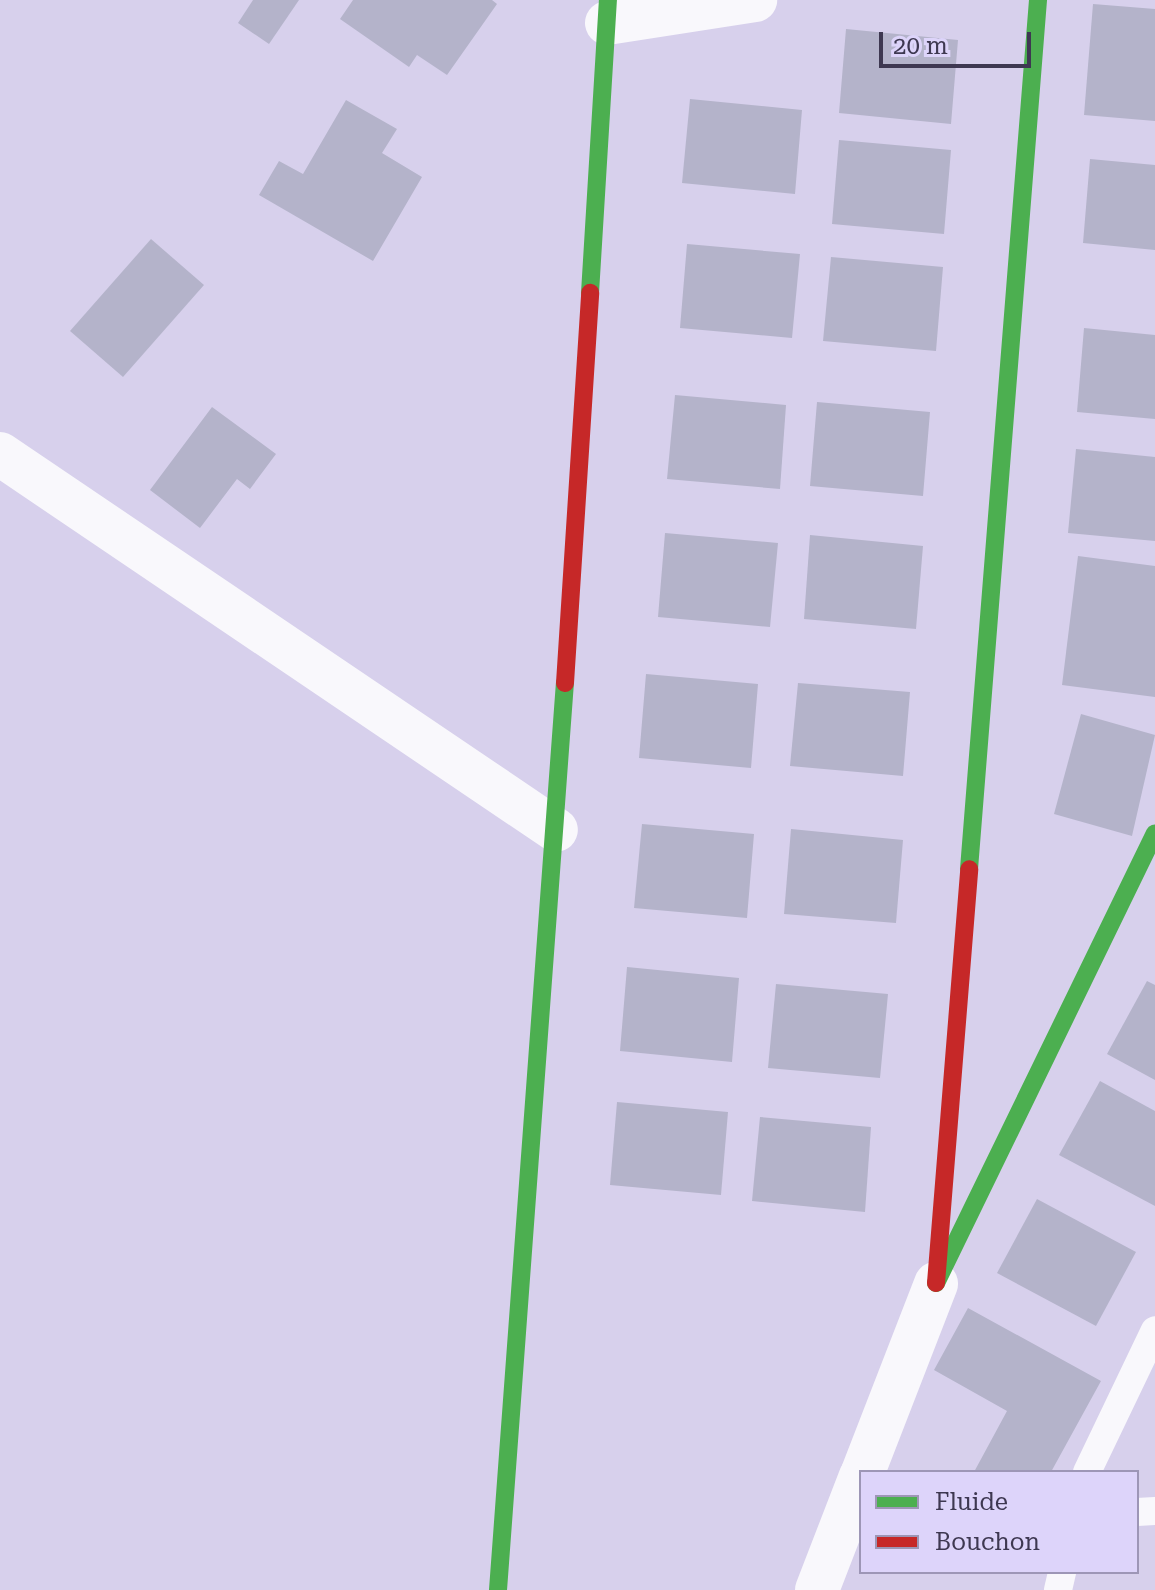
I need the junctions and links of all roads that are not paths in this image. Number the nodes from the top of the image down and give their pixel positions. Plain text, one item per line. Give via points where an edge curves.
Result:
1 (755, 0) edge
2 (1038, 0) edge
3 (608, 12) edge
4 (0, 454) edge
5 (556, 830) junction
6 (1155, 833) edge
7 (936, 1284) junction
8 (1155, 1330) edge
9 (864, 1470) edge
10 (1088, 1470) edge
11 (859, 1482) edge
12 (498, 1590) edge
13 (817, 1590) edge

1 - 3 street
2 - 7 street
3 - 5 street
4 - 5 street
5 - 12 street
6 - 7 street
7 - 9 street
8 - 10 lane
11 - 13 street

